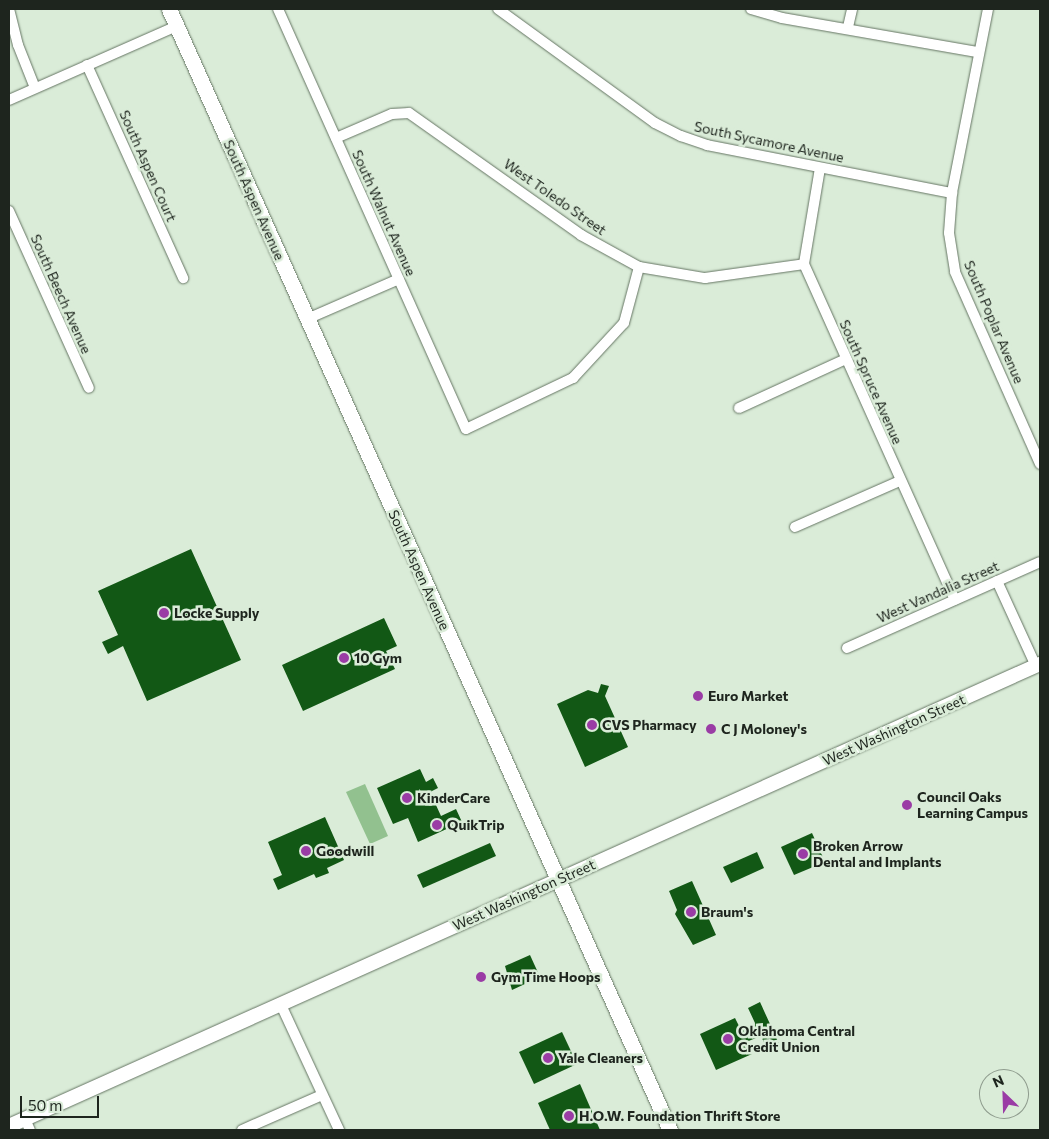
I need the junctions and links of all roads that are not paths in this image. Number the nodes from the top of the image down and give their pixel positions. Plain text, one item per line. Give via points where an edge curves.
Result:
1 (9, 9) edge
2 (169, 9) edge
3 (278, 9) edge
4 (498, 9) edge
5 (752, 9) edge
6 (852, 9) edge
7 (988, 9) edge
8 (177, 26) junction
9 (848, 27) junction
10 (977, 52) junction
11 (87, 65) junction
12 (35, 88) junction
13 (9, 100) edge
14 (336, 138) junction
15 (820, 168) junction
16 (952, 193) junction
17 (9, 211) edge
18 (804, 264) junction
19 (639, 267) junction
20 (183, 278) dead end
21 (399, 279) junction
22 (307, 319) junction
23 (844, 360) junction
24 (89, 388) dead end
25 (739, 408) dead end
26 (1040, 464) edge
27 (900, 481) junction
28 (794, 527) dead end
29 (1040, 562) edge
30 (997, 581) junction
31 (955, 600) junction
32 (848, 648) dead end
33 (1038, 665) edge
34 (558, 880) junction
35 (281, 1005) junction
36 (322, 1095) junction
37 (27, 1125) edge
38 (11, 1127) edge
39 (242, 1130) edge
40 (338, 1130) edge
41 (670, 1130) edge

1 - 12 street
2 - 8 main road, South Aspen Avenue
3 - 14 street, South Walnut Avenue
4 - 15 street, South Sycamore Avenue via 655,123 681,136 707,146
5 - 9 street via 782,18
6 - 9 street
7 - 10 street, South Poplar Avenue
8 - 11 street
8 - 22 main road, South Aspen Avenue
9 - 10 street
10 - 16 street, South Poplar Avenue
11 - 12 street
11 - 20 street, South Aspen Court
12 - 13 street
14 - 19 street, West Toledo Street via 392,114 409,114 581,235
14 - 21 street, South Walnut Avenue
15 - 16 street, South Sycamore Avenue
15 - 18 street
16 - 26 street, South Poplar Avenue via 950,233 955,272
17 - 24 street, South Beech Avenue
18 - 19 street, West Toledo Street via 706,278
18 - 23 street, South Spruce Avenue
19 - 21 street, South Walnut Avenue via 624,323 573,378 466,429
21 - 22 street
22 - 34 main road, South Aspen Avenue
23 - 25 street
23 - 27 street, South Spruce Avenue
27 - 28 street
27 - 31 street, South Spruce Avenue
29 - 30 street, West Vandalia Street
30 - 31 street, West Vandalia Street
30 - 33 street
31 - 32 street, West Vandalia Street
33 - 34 main road, West Washington Street
34 - 35 main road, West Washington Street
34 - 41 main road, South Aspen Avenue
35 - 36 street
35 - 37 main road, West Washington Street
36 - 39 street
36 - 40 street
37 - 38 main road, West Washington Street

